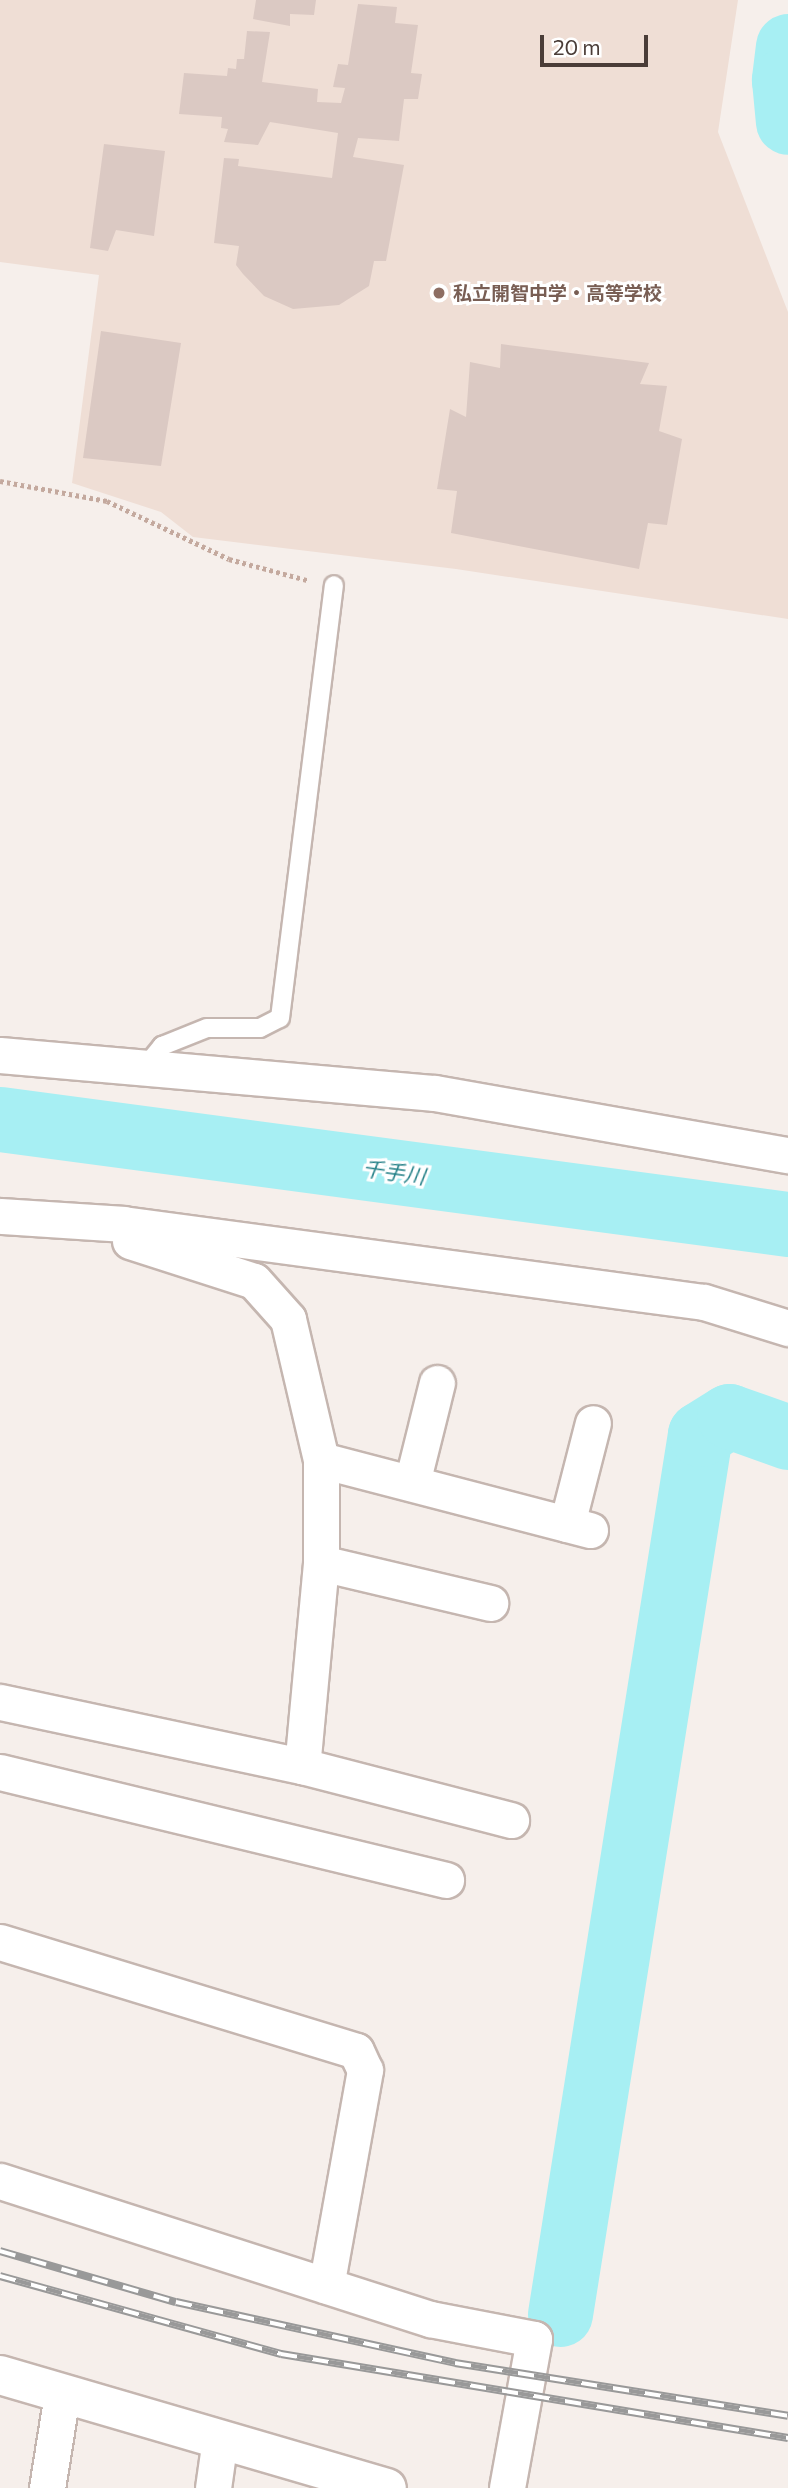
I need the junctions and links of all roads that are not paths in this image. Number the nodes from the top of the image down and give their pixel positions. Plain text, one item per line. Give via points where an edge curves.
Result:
1 (334, 585) road end
2 (0, 1055) edge
3 (146, 1066) junction
4 (788, 1156) edge
5 (0, 1216) edge
6 (64, 1220) junction
7 (788, 1328) edge
8 (437, 1383) dead end
9 (593, 1423) dead end
10 (321, 1460) junction
11 (412, 1483) junction
12 (321, 1563) junction
13 (490, 1603) dead end
14 (0, 1702) edge
15 (302, 1766) junction
16 (0, 1772) edge
17 (511, 1820) dead end
18 (446, 1880) dead end
19 (0, 1942) edge
20 (0, 2181) edge
21 (326, 2286) junction
22 (0, 2375) edge
23 (62, 2393) junction
24 (220, 2439) junction
25 (337, 2480) edge
26 (47, 2488) edge
27 (213, 2488) edge
28 (387, 2488) edge
29 (507, 2488) edge

1 - 3 lane via 280,1018 260,1028 207,1028 162,1046
2 - 3 street
3 - 4 street via 435,1093
5 - 6 street
6 - 7 street via 123,1224 704,1302
6 - 10 street via 254,1281 288,1319
8 - 11 street
9 - 11 street via 578,1527
10 - 11 street
10 - 12 street
12 - 13 street
12 - 15 street
14 - 15 street
15 - 17 street
16 - 18 street
19 - 21 street via 355,2051 365,2070
20 - 21 street
21 - 29 street via 430,2319 534,2339
22 - 23 street
23 - 24 street
23 - 26 street
24 - 25 street
24 - 27 street
25 - 28 street

